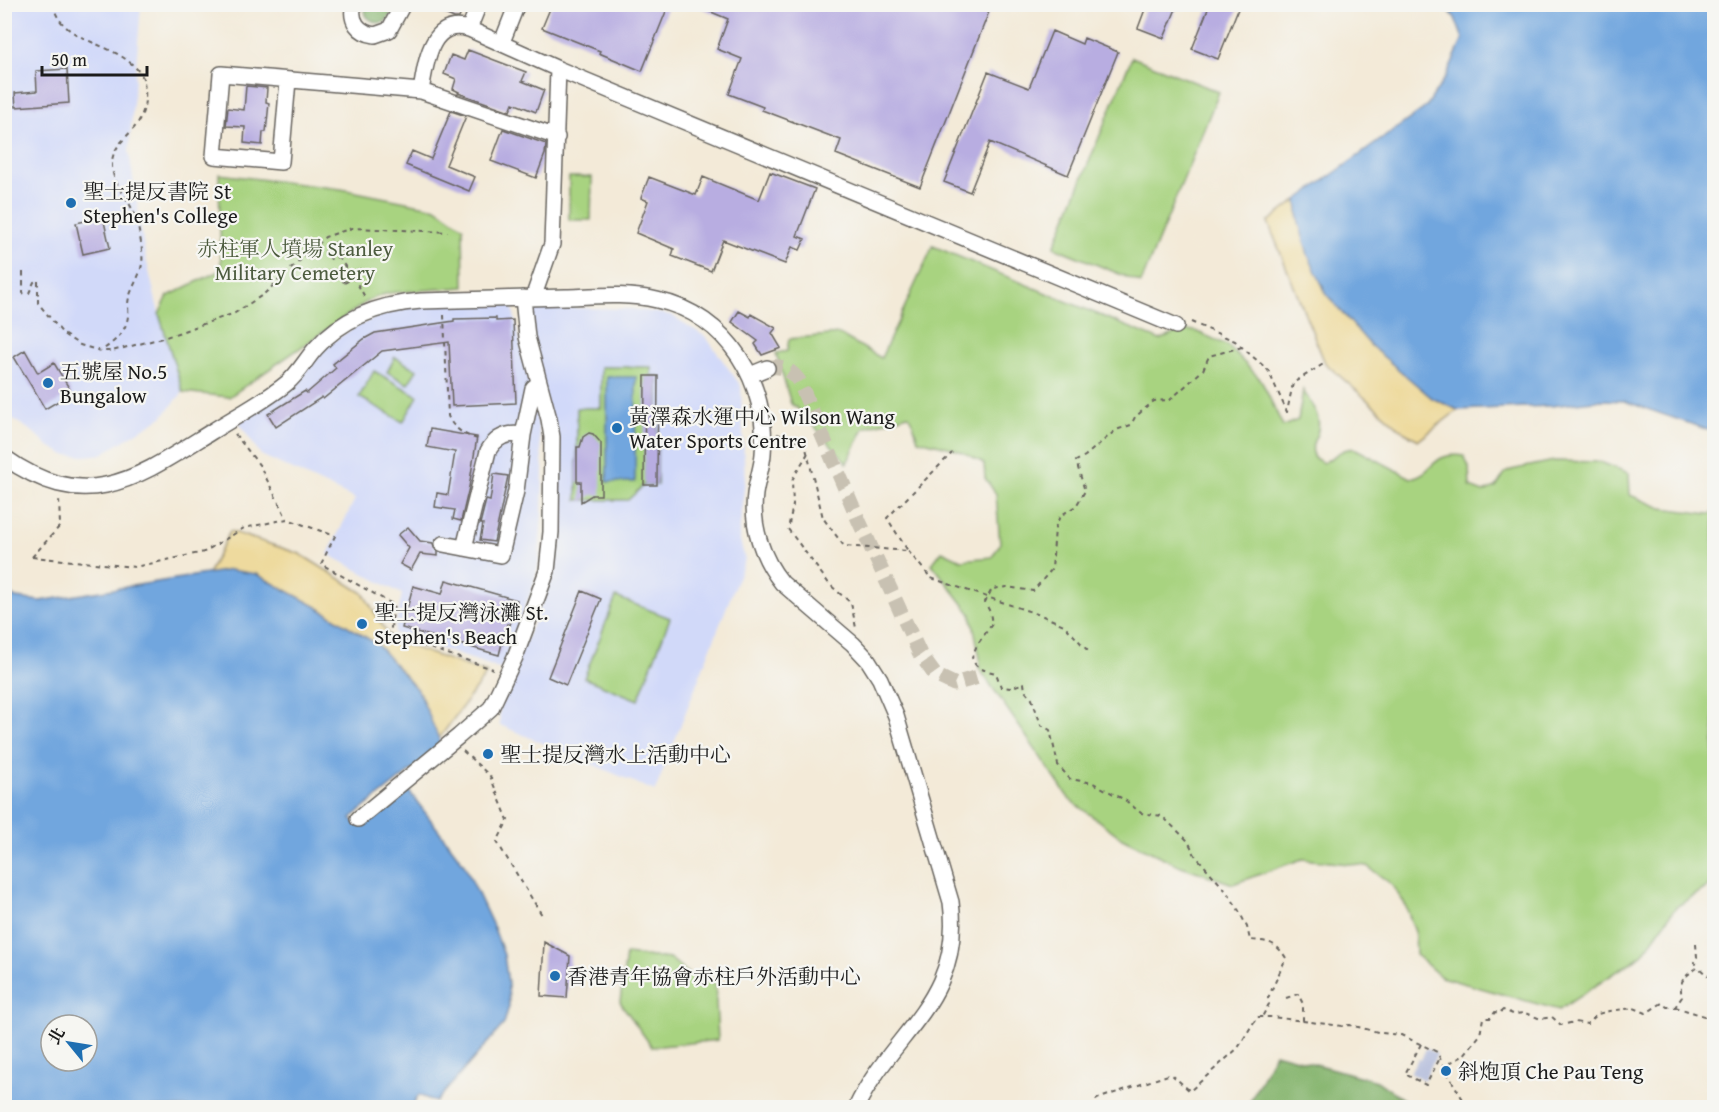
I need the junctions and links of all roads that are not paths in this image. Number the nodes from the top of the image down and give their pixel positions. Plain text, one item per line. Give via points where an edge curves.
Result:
1 (354, 4) edge
2 (403, 4) edge
3 (479, 4) edge
4 (517, 4) edge
5 (469, 29) junction
6 (502, 42) junction
7 (558, 69) junction
8 (288, 80) junction
9 (421, 91) junction
10 (557, 137) junction
11 (528, 298) junction
12 (1176, 326) road end
13 (767, 368) tunnel mouth
14 (750, 375) junction
15 (539, 383) junction
16 (523, 435) junction
17 (4, 457) edge
18 (443, 544) dead end
19 (464, 548) junction
20 (358, 819) dead end
21 (856, 1107) edge

1 - 2 street via 356,25 375,35 389,30
3 - 5 street
4 - 6 street
5 - 6 street
5 - 9 street via 450,27 438,36 428,54
6 - 7 street
7 - 10 street
7 - 12 street
8 - 8 street via 281,162 214,156 221,74
8 - 9 street
9 - 10 street
10 - 11 street via 552,244
11 - 14 street via 628,296 670,303 722,334
11 - 15 street via 527,337
11 - 17 street via 406,302 358,316 323,340 286,384 158,465 125,481 92,488 58,484
13 - 14 street
14 - 21 street via 763,429 755,516 765,556 791,592 861,652 880,679 896,716 948,890 952,924 948,963 935,992 872,1078
15 - 16 street via 533,388
15 - 20 street via 552,445 550,555 515,657 491,708
16 - 19 street via 512,433 493,442
16 - 19 street via 516,491 501,555
18 - 19 street

